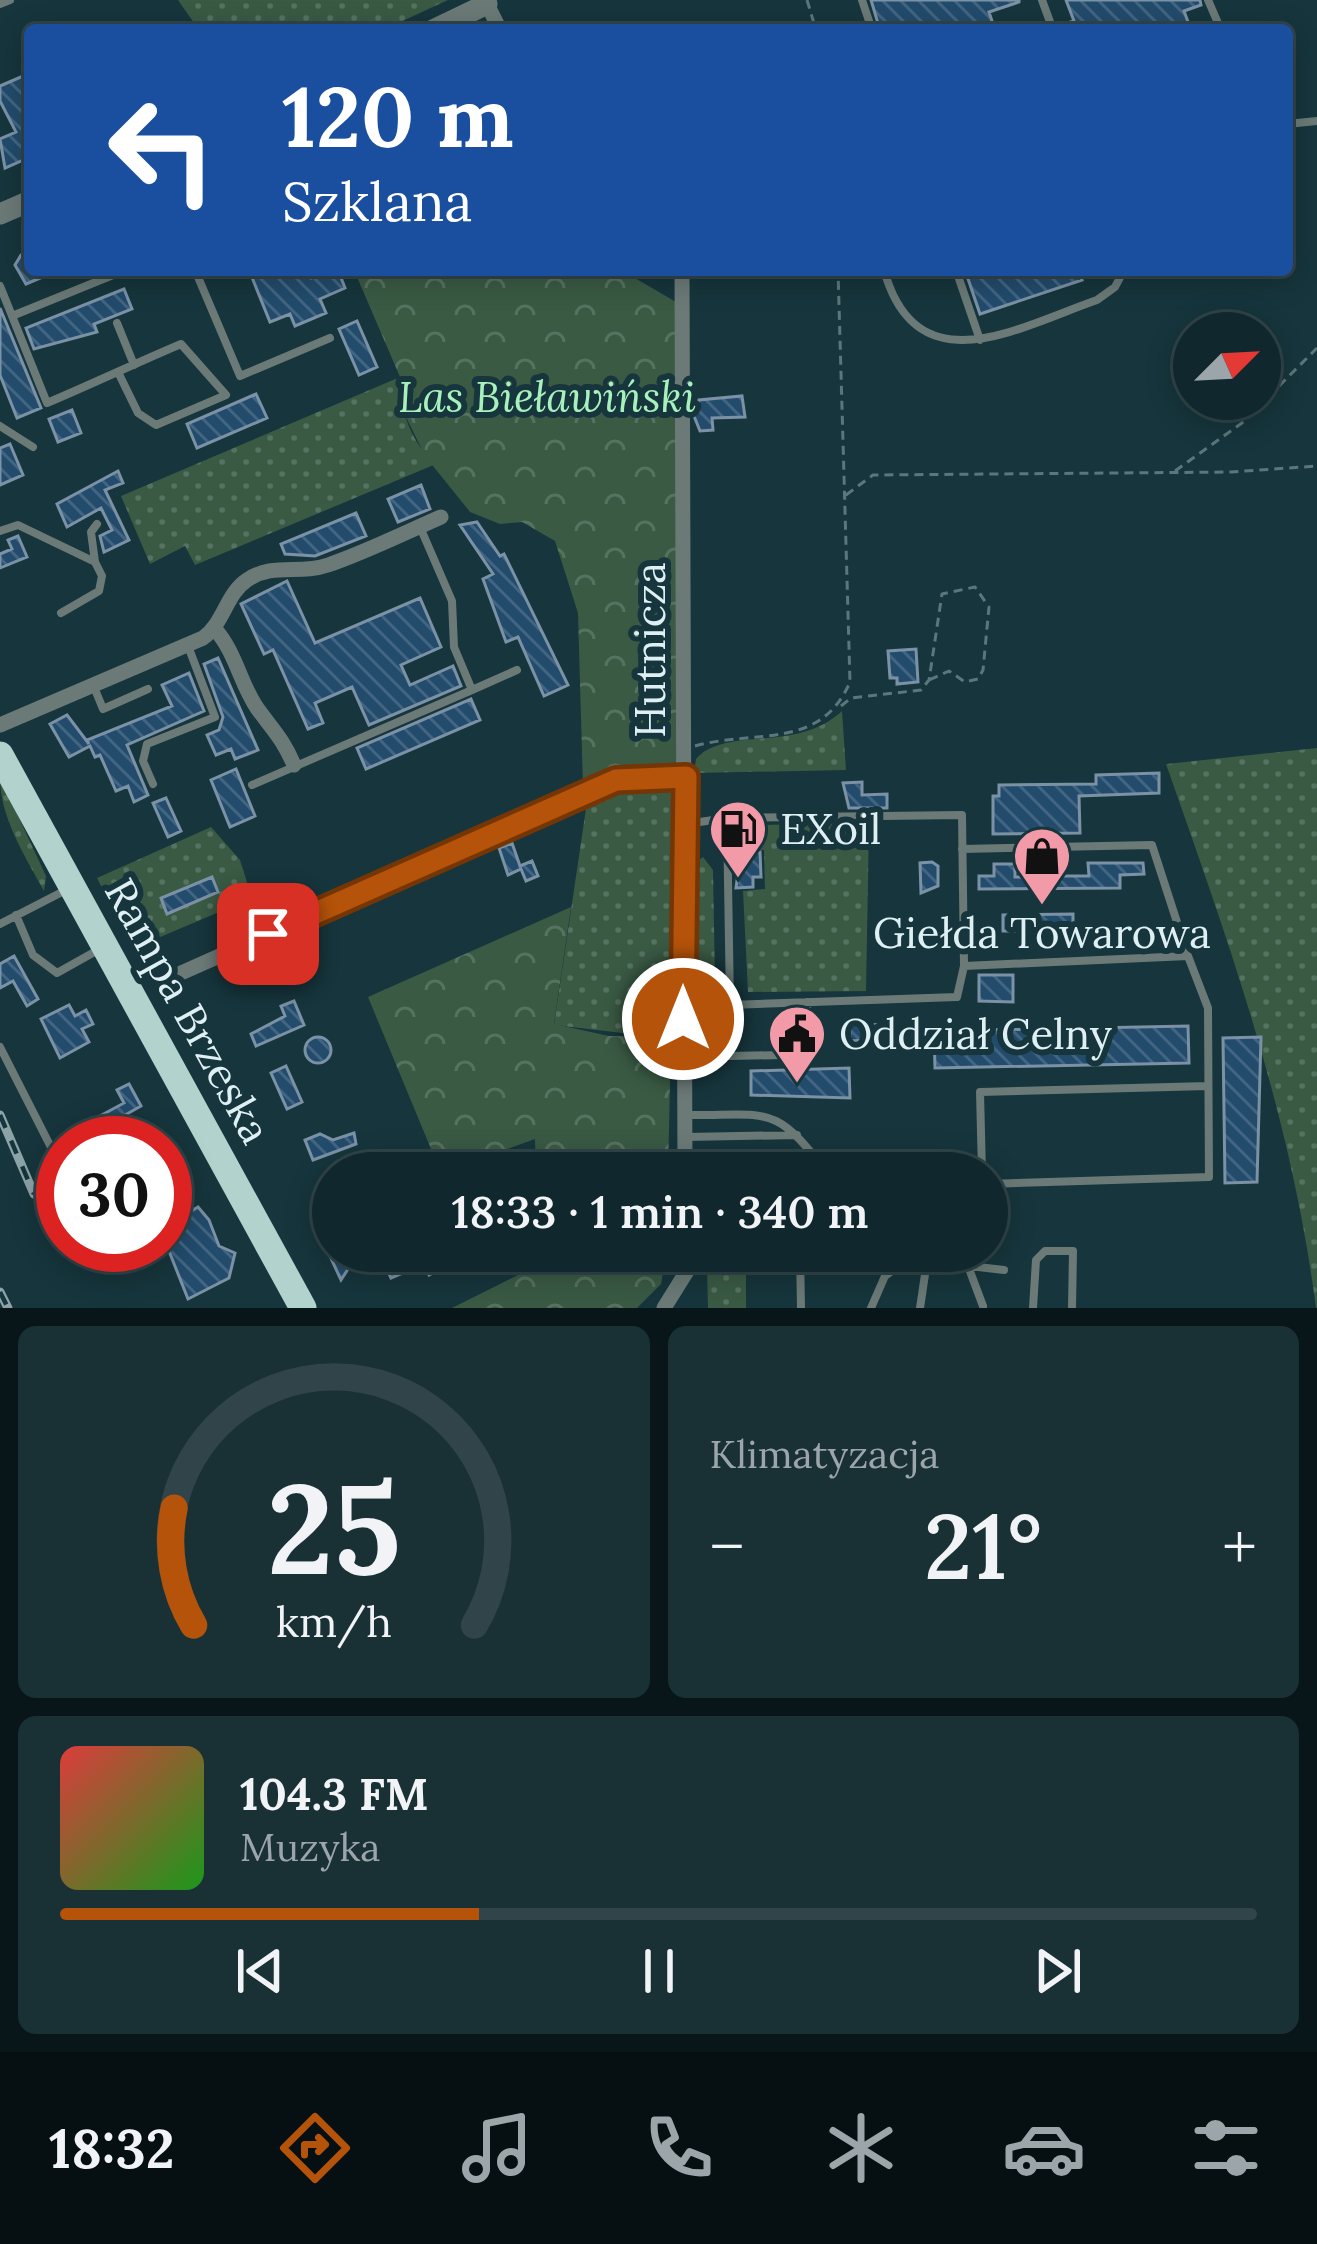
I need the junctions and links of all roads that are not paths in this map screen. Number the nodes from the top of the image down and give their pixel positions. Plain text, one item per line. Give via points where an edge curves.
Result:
1 (10, 0) edge
2 (486, 2) edge
3 (0, 4) edge
4 (444, 24) edge
5 (111, 276) edge
6 (198, 276) edge
7 (682, 276) edge
8 (888, 276) edge
9 (958, 276) edge
10 (1121, 276) edge
11 (0, 286) edge
12 (12, 316) junction
13 (117, 323) dead end
14 (330, 338) dead end
15 (980, 340) junction
16 (134, 365) junction
17 (118, 372) junction
18 (0, 426) edge
19 (33, 447) dead end
20 (441, 517) dead end
21 (97, 524) dead end
22 (420, 526) junction
23 (0, 531) edge
24 (95, 562) junction
25 (61, 614) dead end
26 (215, 629) junction
27 (187, 645) junction
28 (517, 670) dead end
29 (93, 686) junction
30 (148, 689) dead end
31 (472, 690) junction
32 (0, 725) edge
33 (0, 755) edge
34 (295, 765) junction
35 (686, 777) junction
36 (153, 784) dead end
37 (252, 785) dead end
38 (727, 818) junction
39 (683, 825) junction
40 (962, 850) junction
41 (72, 887) junction
42 (16, 915) junction
43 (0, 924) edge
44 (104, 945) junction
45 (1188, 956) junction
46 (964, 966) junction
47 (181, 973) dead end
48 (807, 1002) junction
49 (730, 1005) junction
50 (683, 1019) junction
51 (0, 1047) edge
52 (782, 1055) dead end
53 (683, 1057) junction
54 (808, 1058) dead end
55 (1208, 1086) junction
56 (684, 1115) junction
57 (36, 1118) edge
58 (800, 1136) junction
59 (684, 1137) junction
60 (684, 1152) edge
61 (812, 1152) edge
62 (981, 1152) edge
63 (1008, 1183) edge
64 (686, 1272) edge
65 (800, 1272) edge
66 (890, 1272) edge
67 (925, 1272) edge
68 (970, 1272) edge
69 (983, 1306) edge
70 (303, 1308) edge
71 (668, 1308) edge
72 (801, 1308) edge
73 (872, 1308) edge
74 (920, 1308) edge
75 (1033, 1308) edge
76 (1072, 1308) edge

1 - 3 lane
2 - 4 street
5 - 12 lane
6 - 14 lane via 240,376
7 - 35 street, Hutnicza
8 - 15 lane via 921,331 942,341
9 - 15 lane
10 - 15 lane via 1097,300
11 - 12 lane
12 - 17 lane via 47,404
13 - 16 lane
16 - 17 lane
16 - 17 lane via 181,344 226,395 156,425 138,413
18 - 19 lane
20 - 22 street
21 - 24 lane
22 - 26 street via 328,565 272,567 250,577
22 - 31 lane via 452,601 454,647
23 - 24 lane via 18,525
24 - 25 lane via 99,591
26 - 27 street
26 - 34 street
27 - 29 street
27 - 36 lane via 215,717 146,744
28 - 31 lane
29 - 30 lane via 103,709
29 - 32 street
31 - 34 lane
33 - 41 highway, Rampa Brzeska
34 - 37 lane
35 - 39 street, Hutnicza
35 - 47 street via 616,780
38 - 39 lane
38 - 40 lane via 962,814
38 - 49 lane
39 - 50 street, Hutnicza
40 - 45 lane via 1152,845
40 - 46 lane
41 - 42 lane
41 - 44 highway, Rampa Brzeska
42 - 43 lane
42 - 44 lane via 33,955 57,973
44 - 70 highway, Rampa Brzeska
45 - 46 lane
45 - 55 lane via 1208,1008
46 - 48 lane via 957,997
48 - 49 lane
48 - 54 lane
49 - 50 lane
50 - 53 street, Hutnicza
51 - 57 lane
52 - 53 lane
53 - 56 street, Hutnicza
55 - 62 lane via 980,1092
55 - 63 lane via 1209,1178
56 - 58 lane via 774,1116
56 - 59 street, Hutnicza
58 - 59 lane
58 - 61 lane
59 - 60 street, Hutnicza
64 - 71 street
65 - 72 lane
66 - 73 lane
67 - 74 lane
68 - 69 lane
75 - 76 lane via 1036,1260 1045,1251 1073,1251

